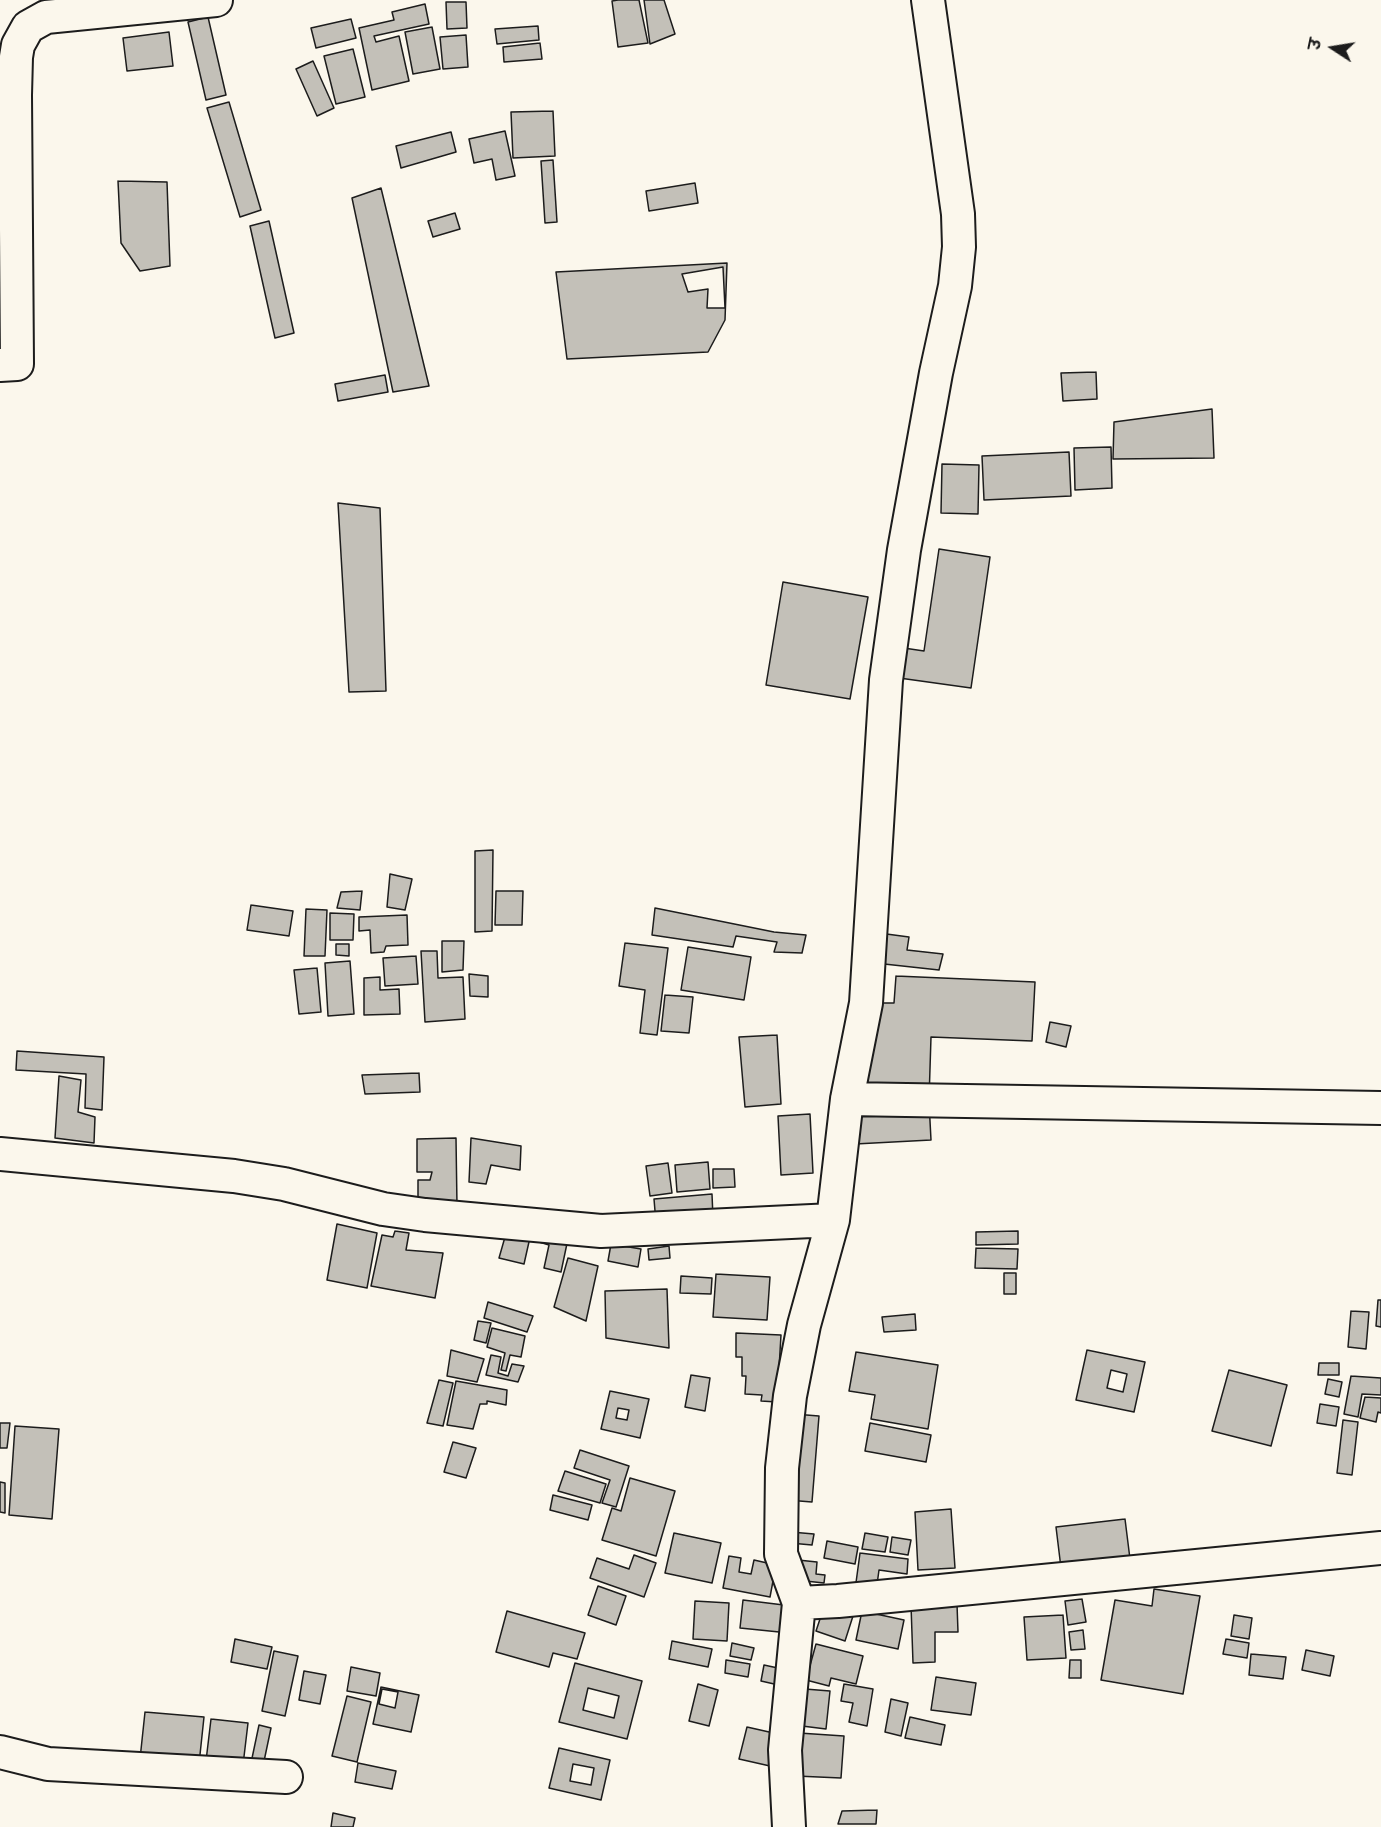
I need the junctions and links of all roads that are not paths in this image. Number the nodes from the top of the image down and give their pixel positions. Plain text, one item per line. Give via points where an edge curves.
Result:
1 (216, 0) edge
2 (928, 0) edge
3 (146, 4) edge
4 (0, 365) edge
5 (847, 1098) junction
6 (1381, 1108) edge
7 (0, 1154) edge
8 (832, 1220) junction
9 (1381, 1548) edge
10 (799, 1603) junction
11 (0, 1752) edge
12 (286, 1777) dead end
13 (789, 1827) edge

1 - 3 street
2 - 5 street via 958,214 959,247 955,286 904,550 886,680 866,1003
3 - 4 street via 46,17 28,27 18,45 17,364
5 - 6 street
5 - 8 street
7 - 8 street via 234,1176 285,1184 382,1209 601,1231
8 - 10 street via 804,1325 790,1395 782,1468 781,1554
9 - 10 street
10 - 13 street via 784,1750
11 - 12 street via 48,1764

